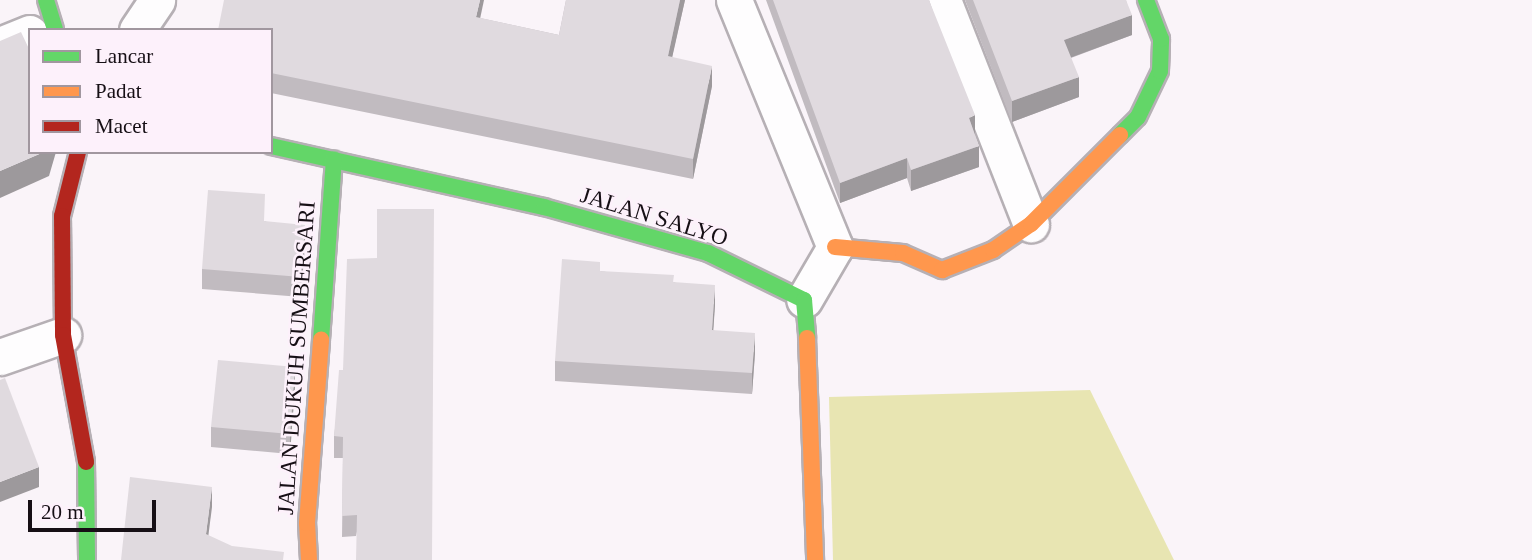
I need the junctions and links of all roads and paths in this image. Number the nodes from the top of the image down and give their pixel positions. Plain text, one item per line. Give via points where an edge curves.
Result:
1 (157, 0) edge
2 (734, 0) edge
3 (943, 0) edge
4 (1146, 0) edge
5 (138, 28) edge
6 (28, 32) edge
7 (0, 45) edge
8 (273, 146) edge
9 (78, 154) edge
10 (334, 159) junction
11 (1031, 225) junction
12 (835, 247) junction
13 (804, 300) junction
14 (63, 335) junction
15 (0, 357) edge
16 (87, 560) edge
17 (309, 560) edge
18 (814, 560) edge

1 - 5 street
2 - 12 street
3 - 11 street
4 - 11 street via 1161,39 1160,71 1138,117
6 - 7 street
8 - 10 street, JALAN SALYO
9 - 14 street via 62,216
10 - 13 street, JALAN SALYO via 544,207 708,253
10 - 17 street, JALAN DUKUH SUMBERSARI via 307,523
11 - 12 street via 993,250 942,270 904,253
12 - 13 street
13 - 18 street via 811,384
14 - 15 street
14 - 16 street via 86,444

